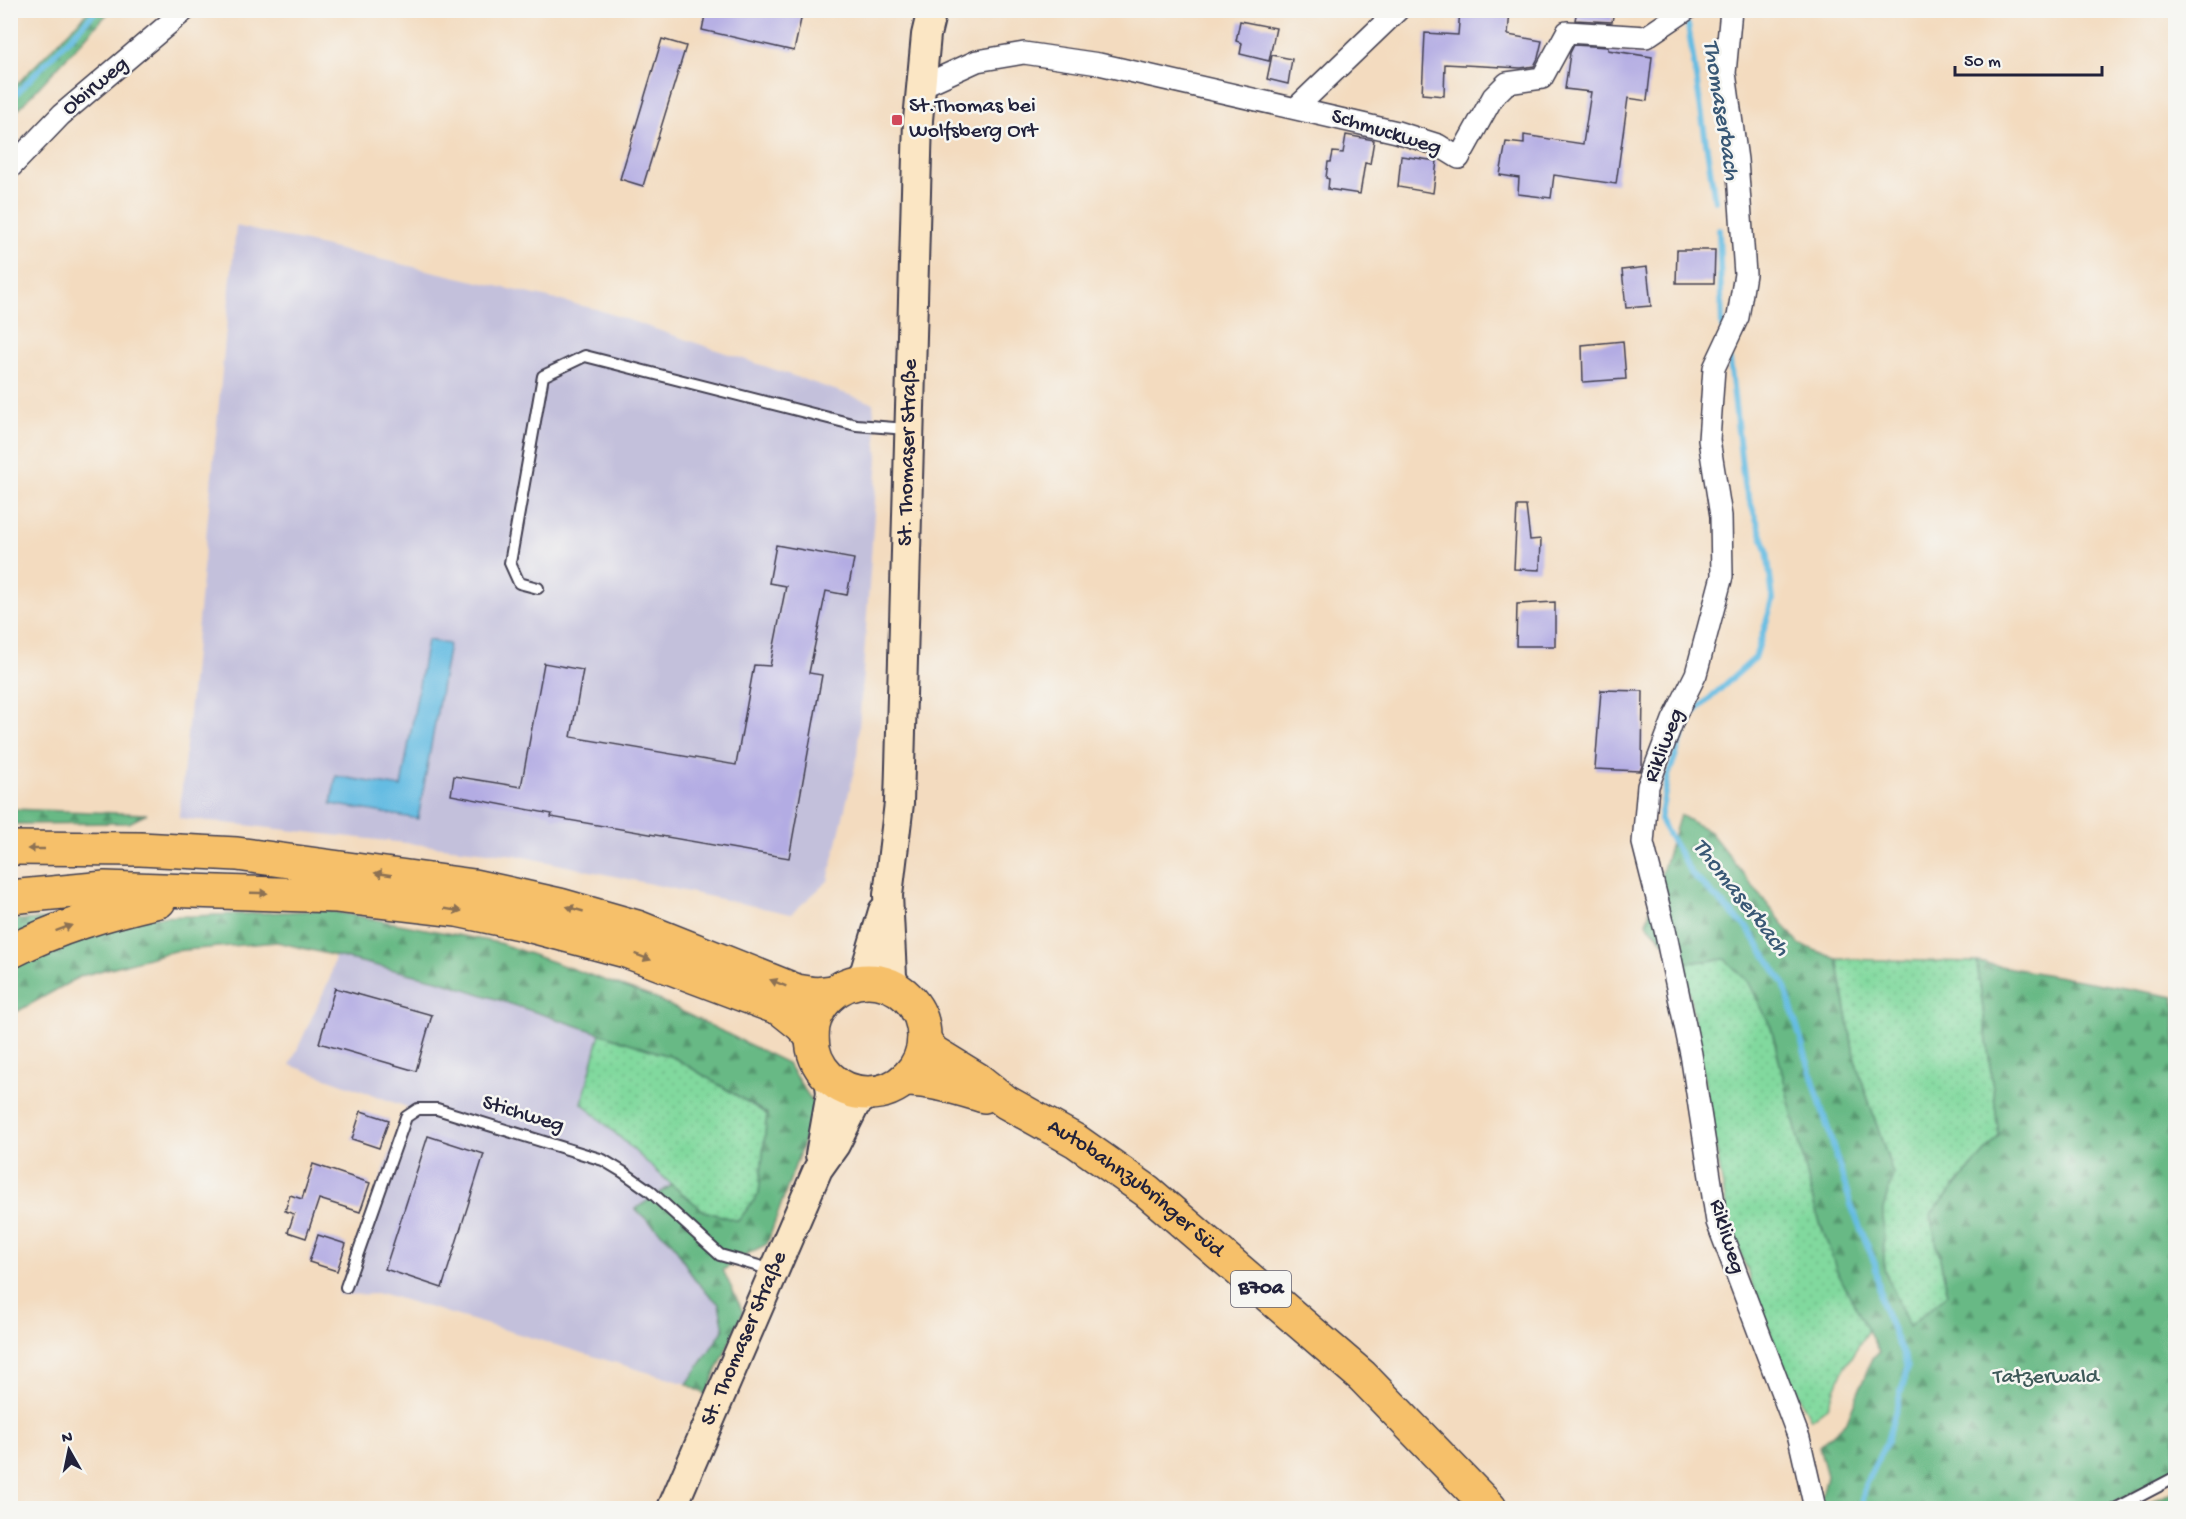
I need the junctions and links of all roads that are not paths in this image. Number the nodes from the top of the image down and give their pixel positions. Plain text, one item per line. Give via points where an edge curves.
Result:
1 (185, 10) edge
2 (932, 10) edge
3 (1398, 10) edge
4 (1686, 10) edge
5 (1731, 10) edge
6 (920, 87) junction
7 (1296, 108) junction
8 (10, 168) edge
9 (910, 429) junction
10 (538, 588) dead end
11 (10, 848) edge
12 (325, 866) junction
13 (10, 874) edge
14 (201, 891) junction
15 (888, 895) junction
16 (10, 897) edge
17 (10, 952) edge
18 (846, 987) junction
19 (896, 988) junction
20 (812, 1037) junction
21 (924, 1040) junction
22 (829, 1077) junction
23 (904, 1080) junction
24 (871, 1093) junction
25 (1006, 1102) junction
26 (818, 1169) junction
27 (776, 1270) junction
28 (346, 1287) dead end
29 (2175, 1477) edge
30 (672, 1509) edge
31 (1490, 1509) edge
32 (1815, 1509) edge
33 (2116, 1509) edge

1 - 8 street, Obirweg via 61,115
2 - 6 main road, St. Thomaser Straße
3 - 7 street, Schmuckweg
4 - 7 street, Schmuckweg via 1646,37 1567,32 1542,78 1507,83 1493,97 1459,158 1397,132
5 - 32 street, Rikliweg via 1725,73 1737,160 1745,274 1738,317 1714,368 1709,440 1721,516 1722,576 1696,674 1647,786 1643,843 1691,1054 1717,1222 1799,1438
6 - 7 street, Schmuckweg via 977,61 1024,53 1099,64
6 - 9 main road, St. Thomaser Straße
9 - 10 lane via 856,425 585,356 543,376 510,563 519,583
9 - 15 main road, St. Thomaser Straße via 899,802
12 -> 11 main road via 237,854
12 - 13 main road via 149,865 71,867
18 -> 12 main road via 816,994 797,991 637,927 560,905 474,886
14 - 16 main road via 105,888
17 -> 14 main road via 101,914
14 -> 20 main road via 338,896 456,910 524,924 626,951 781,1009
15 - 18 main road, St. Thomaser Straße via 865,971
15 - 19 main road, St. Thomaser Straße
18 - 19 main road via 878,981
18 - 20 main road via 818,1012
19 - 21 main road via 914,1005 924,1027
20 - 22 main road via 814,1052
21 - 23 main road via 915,1069
21 - 25 main road, Autobahnzubringer Süd via 933,1052
22 - 24 main road via 855,1092
22 - 26 main road, St. Thomaser Straße via 831,1093
23 - 24 main road
23 - 25 main road, Autobahnzubringer Süd via 944,1084
24 - 26 main road, St. Thomaser Straße via 856,1103
25 - 31 main road, Autobahnzubringer Süd / B70a via 1076,1141 1147,1191 1362,1376
26 - 27 main road, St. Thomaser Straße
27 - 28 lane, Stichweg via 720,1255 650,1191 603,1160 437,1109 418,1109 406,1117
27 - 30 main road, St. Thomaser Straße
29 - 33 lane

